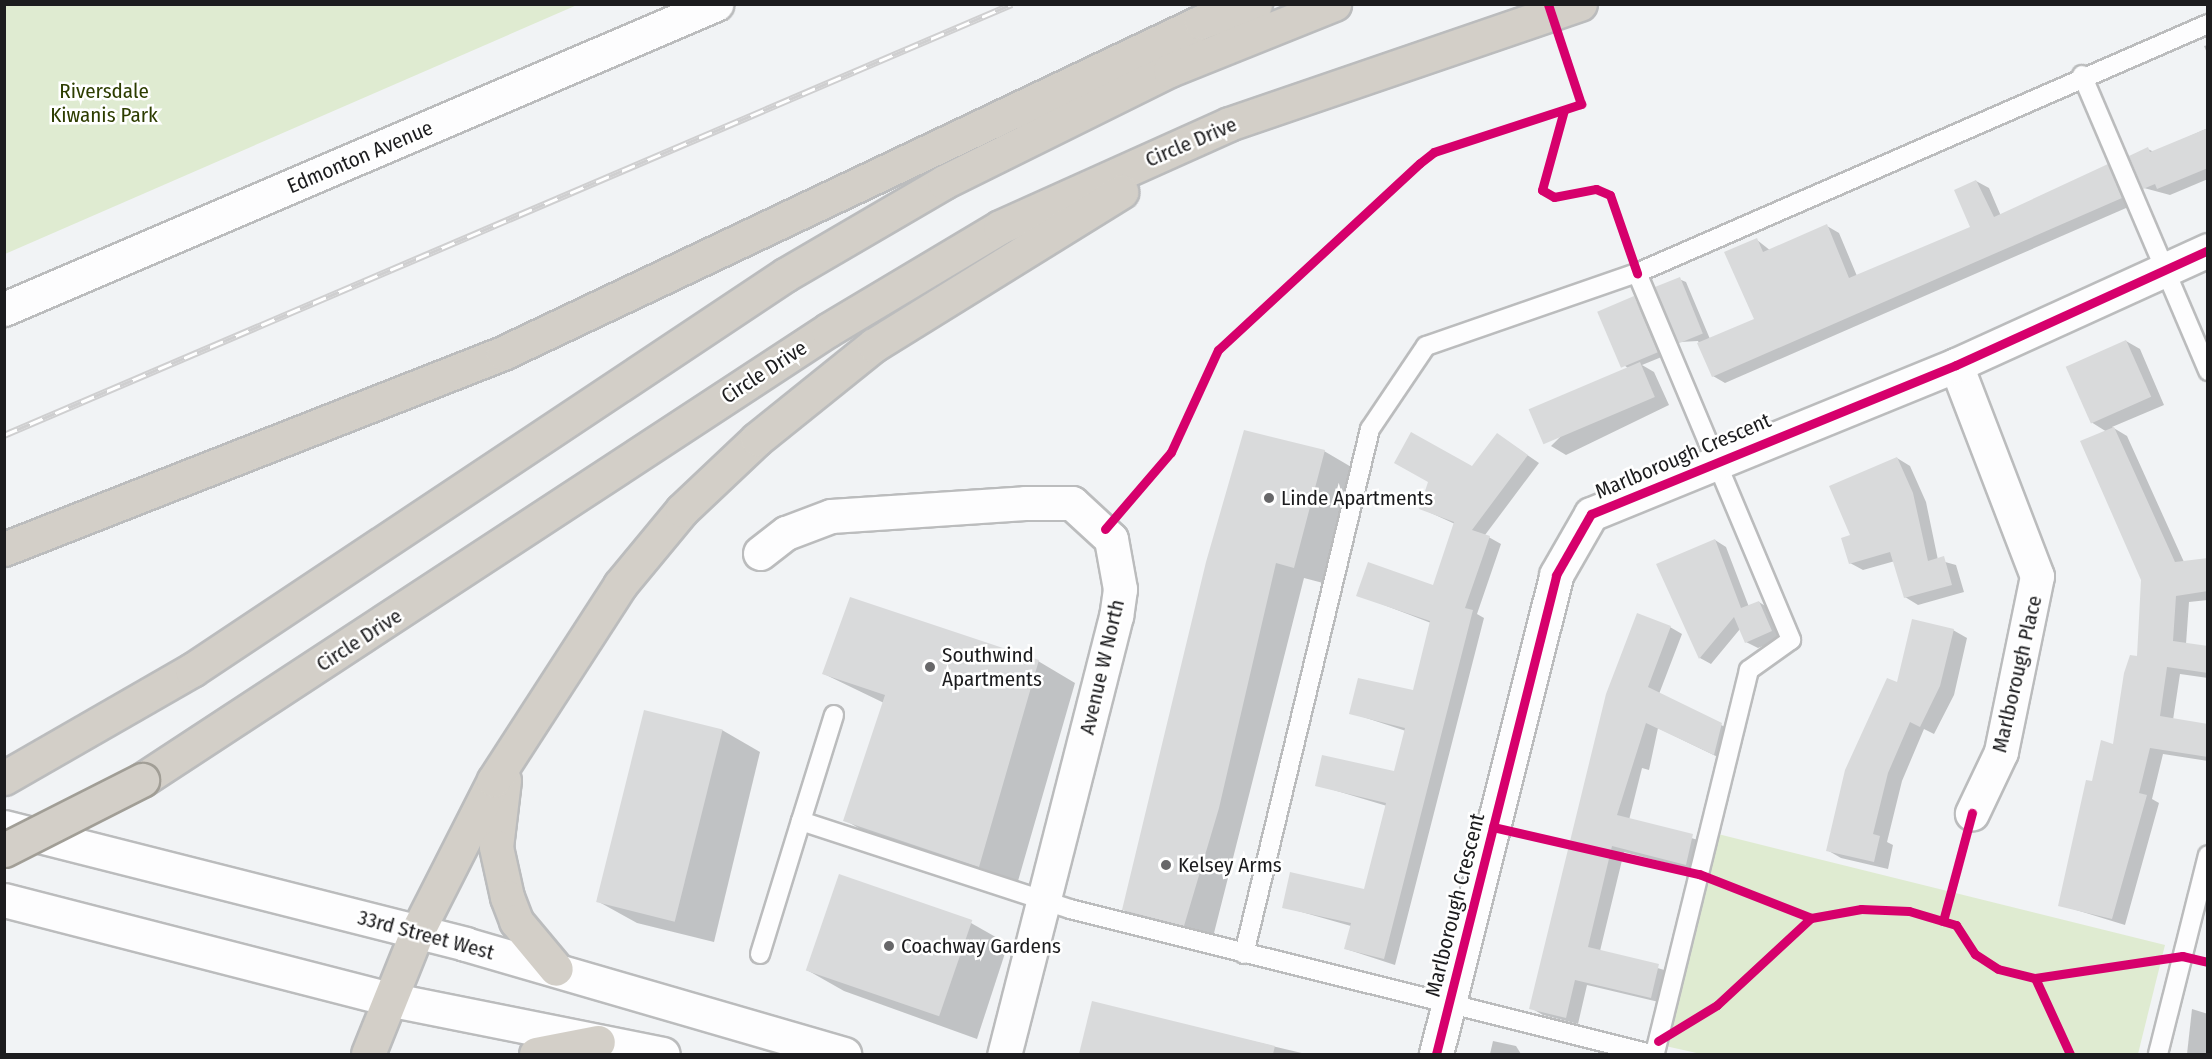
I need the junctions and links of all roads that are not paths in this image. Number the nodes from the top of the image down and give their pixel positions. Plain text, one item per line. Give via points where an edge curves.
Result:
1 (716, 4) edge
2 (1255, 4) edge
3 (1334, 4) edge
4 (1580, 4) edge
5 (2208, 24) edge
6 (2082, 75) junction
7 (1229, 124) junction
8 (2208, 250) edge
9 (2163, 269) junction
10 (1637, 273) junction
11 (4, 309) edge
12 (1956, 364) junction
13 (2208, 371) edge
14 (1713, 460) junction
15 (4, 549) edge
16 (760, 553) dead end
17 (834, 715) dead end
18 (527, 723) junction
19 (4, 778) edge
20 (1972, 813) dead end
21 (801, 821) junction
22 (4, 827) edge
23 (4, 850) edge
24 (2208, 855) edge
25 (4, 900) edge
26 (1046, 901) junction
27 (417, 932) junction
28 (760, 954) dead end
29 (1244, 954) junction
30 (556, 969) junction
31 (393, 1000) junction
32 (1448, 1006) junction
33 (598, 1042) junction
34 (368, 1054) edge
35 (536, 1054) edge
36 (663, 1054) edge
37 (844, 1054) edge
38 (1004, 1054) edge
39 (1436, 1054) edge
40 (1651, 1054) edge
41 (1655, 1054) edge
42 (2158, 1054) edge

1 - 11 street, Edmonton Avenue
2 - 15 highway via 1202,22 503,353
3 - 19 highway via 1170,70 944,182 785,275 192,670 58,751
4 - 7 highway, Circle Drive
5 - 6 lane
6 - 9 lane
6 - 10 lane
7 - 18 highway via 874,345 790,410 719,473 649,549
7 - 23 highway, Circle Drive, bridge via 1000,227 838,324 142,780
8 - 9 street, Marlborough Crescent
9 - 12 street, Marlborough Crescent
9 - 13 lane
10 - 14 lane
10 - 29 lane via 1426,346 1370,429
12 - 14 street, Marlborough Crescent
12 - 20 street, Marlborough Place via 2037,576 2001,752
14 - 32 street, Marlborough Crescent via 1591,514 1556,576
14 - 41 lane via 1791,640 1749,669
16 - 26 street, Avenue W North via 786,533 831,516 1072,503 1106,529 1119,561 1120,589
17 - 21 lane
18 - 27 highway
18 - 30 highway via 500,795 496,847 516,921
21 - 26 lane
21 - 28 lane
22 - 27 street, 33rd Street West
24 - 42 lane
25 - 31 street
26 - 29 lane
26 - 38 street, Avenue W North
27 - 30 street, 33rd Street West
27 - 31 highway
29 - 32 lane
30 - 37 street, 33rd Street West
31 - 33 street
31 - 34 highway
32 - 39 street, Marlborough Crescent
32 - 40 lane
33 - 35 highway
33 - 36 street

